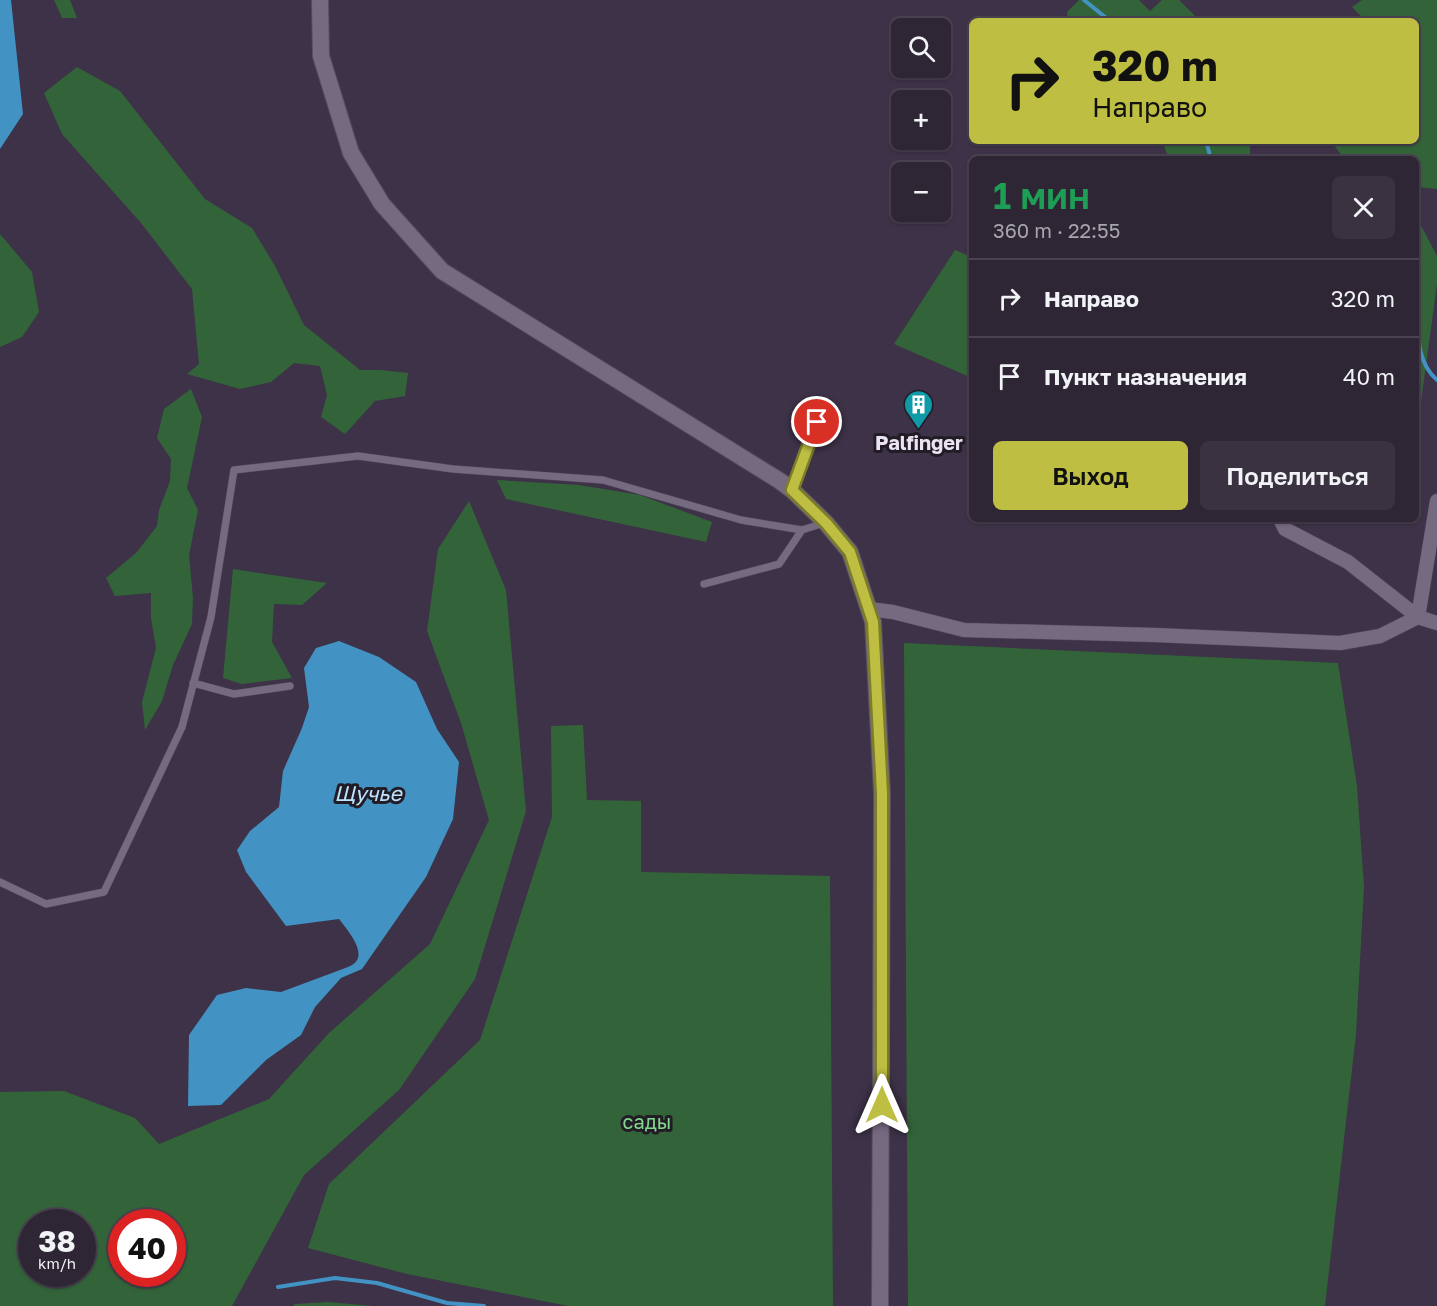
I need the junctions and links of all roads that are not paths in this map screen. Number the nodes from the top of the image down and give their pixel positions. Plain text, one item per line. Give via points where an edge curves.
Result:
1 (320, 0) edge
2 (817, 422) dead end
3 (792, 490) junction
4 (1437, 501) edge
5 (1282, 522) edge
6 (826, 523) junction
7 (802, 530) junction
8 (704, 584) dead end
9 (869, 609) junction
10 (1418, 617) junction
11 (1437, 623) edge
12 (193, 683) junction
13 (290, 686) dead end
14 (0, 882) edge
15 (880, 1306) edge

1 - 3 street via 321,56 351,153 382,204 442,271
2 - 3 lane
3 - 6 street
4 - 10 street
5 - 10 street via 1285,529 1348,562
6 - 7 lane
6 - 9 street via 850,552
7 - 8 lane via 778,564
7 - 12 lane via 741,520 603,480 453,469 358,456 234,470 211,618
9 - 10 street via 964,630 1340,643 1380,636
9 - 15 street via 873,622 882,793
10 - 11 street
12 - 13 lane via 234,694
12 - 14 lane via 182,727 104,892 46,904

